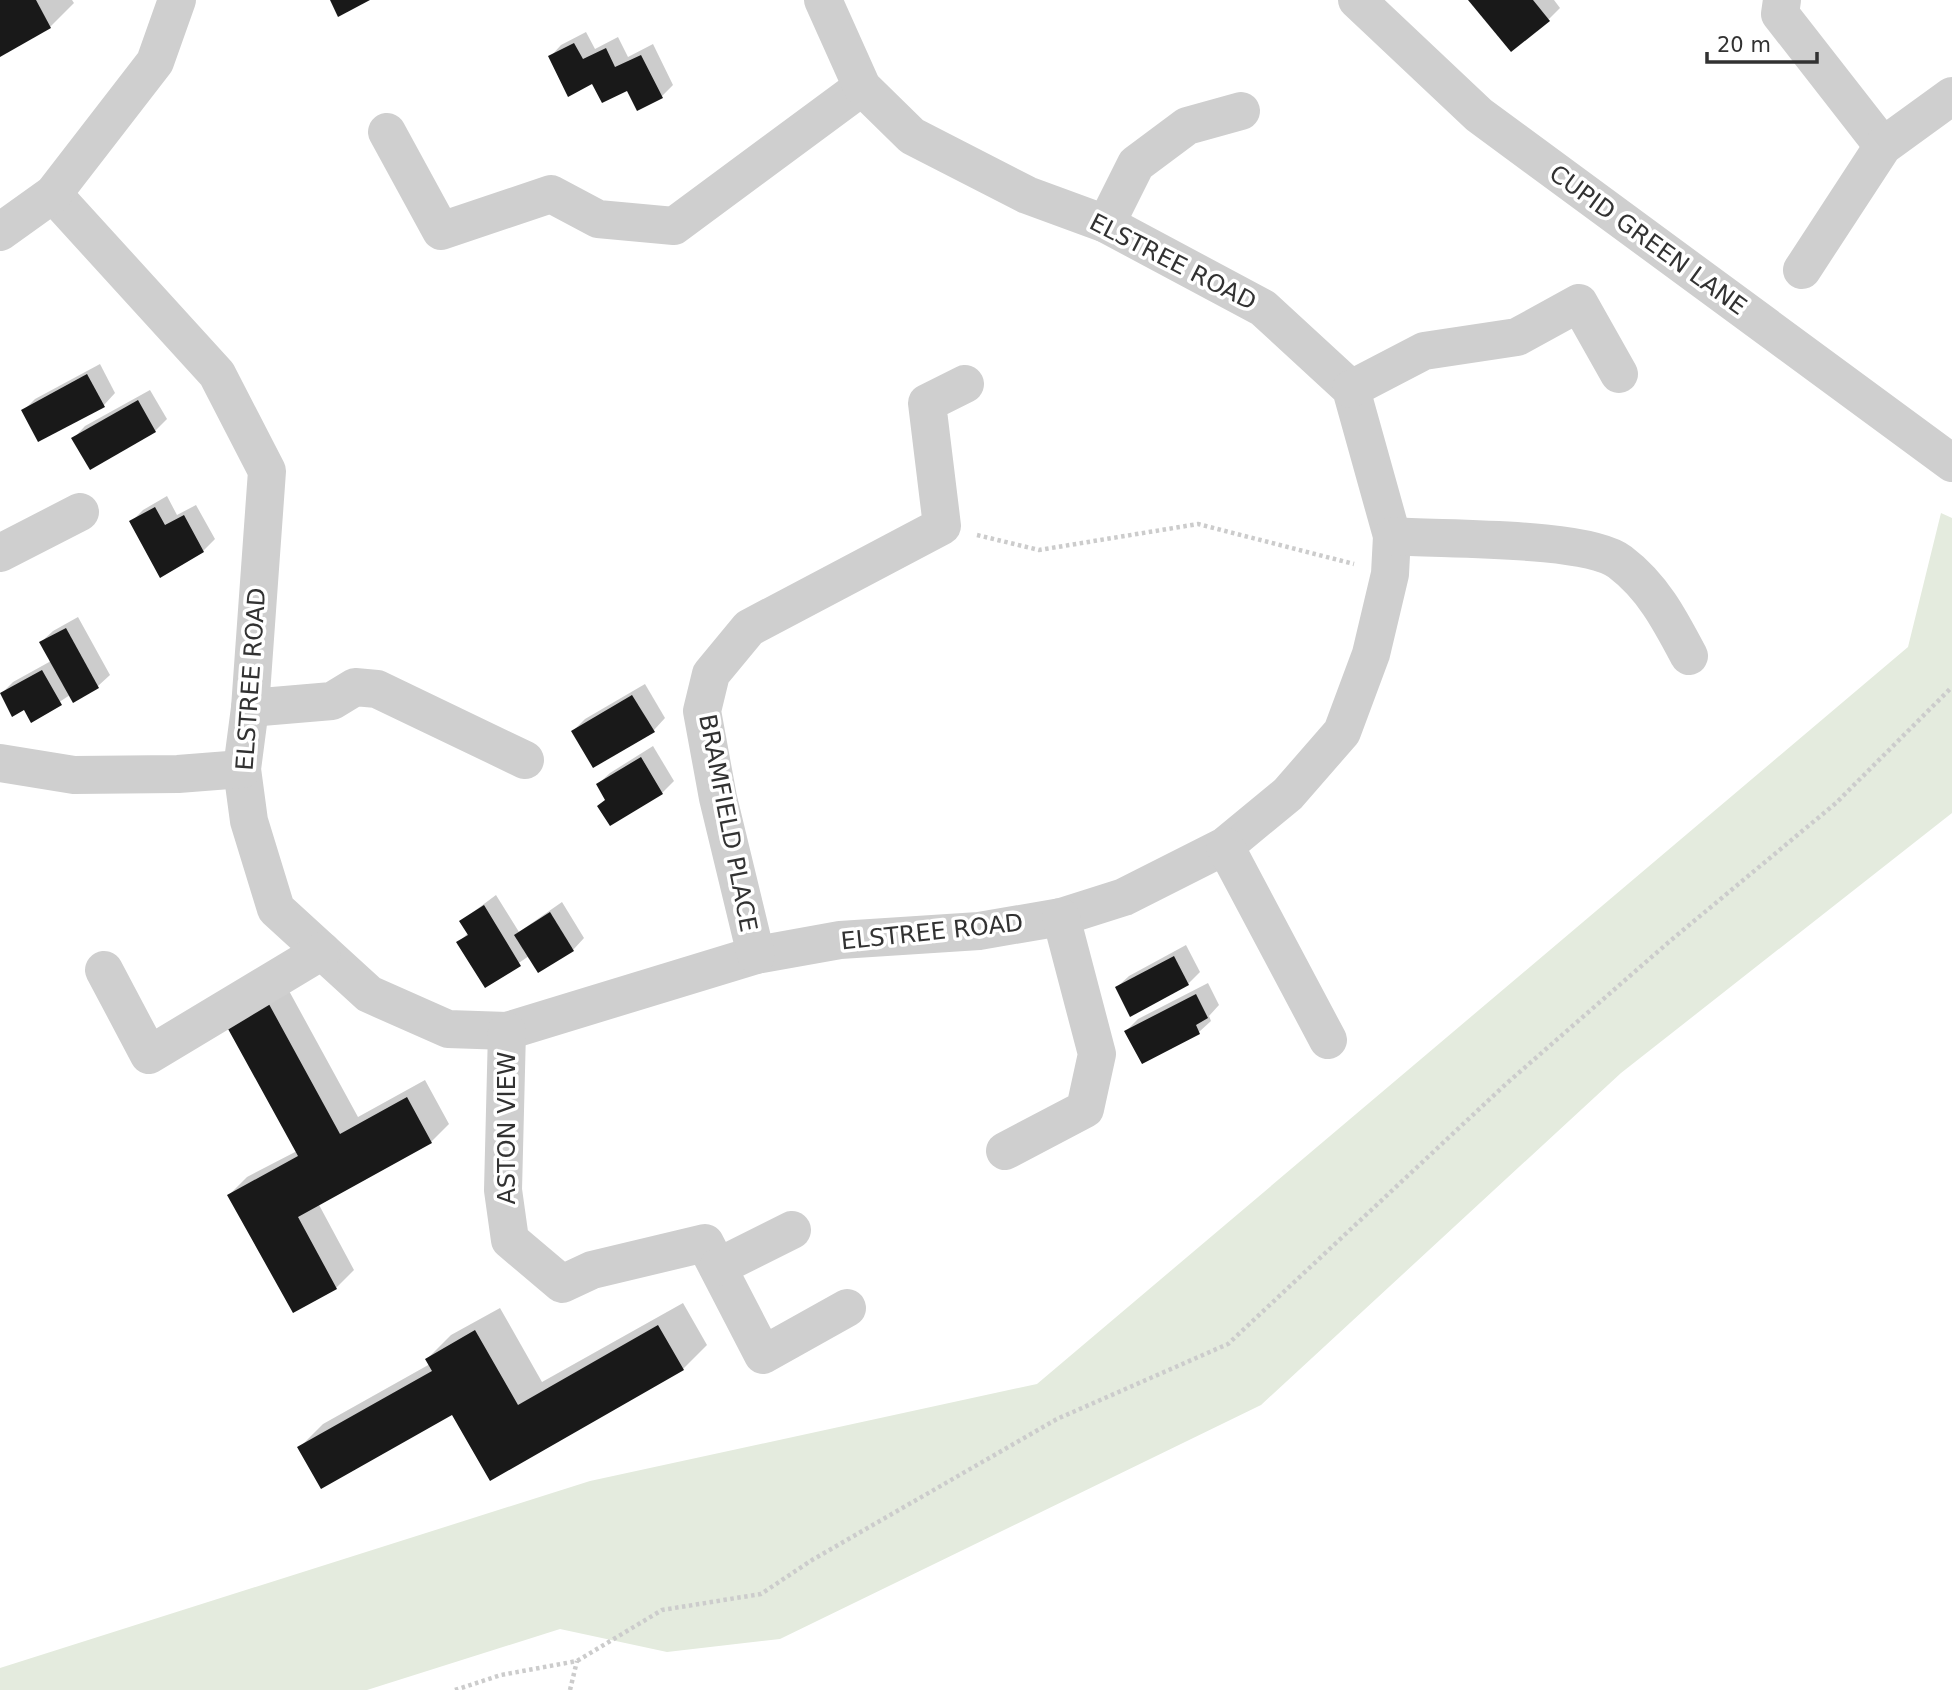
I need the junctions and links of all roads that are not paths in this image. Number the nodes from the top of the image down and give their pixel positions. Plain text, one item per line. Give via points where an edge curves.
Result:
1 (177, 0) edge
2 (823, 0) edge
3 (1357, 0) edge
4 (1782, 0) edge
5 (862, 87) junction
6 (1952, 96) edge
7 (1241, 111) dead end
8 (387, 132) dead end
9 (1883, 146) junction
10 (53, 194) junction
11 (1105, 224) junction
12 (0, 232) edge
13 (1802, 270) dead end
14 (1619, 374) dead end
15 (965, 384) dead end
16 (1351, 389) junction
17 (1952, 463) edge
18 (80, 512) dead end
19 (1392, 536) junction
20 (0, 553) edge
21 (1689, 656) dead end
22 (250, 708) junction
23 (524, 760) dead end
24 (0, 763) edge
25 (242, 769) junction
26 (1225, 846) junction
27 (1061, 917) junction
28 (321, 951) junction
29 (755, 955) junction
30 (104, 970) dead end
31 (507, 1031) junction
32 (1328, 1040) dead end
33 (1005, 1151) dead end
34 (792, 1230) dead end
35 (718, 1268) junction
36 (847, 1308) dead end

1 - 10 street via 155,62
2 - 5 street, ELSTREE ROAD
3 - 17 street, CUPID GREEN LANE via 1479,116
4 - 9 street via 1780,14
5 - 8 street via 674,226 598,219 551,194 441,231
5 - 11 street, ELSTREE ROAD via 912,136 1027,194
6 - 9 street
7 - 11 street via 1186,126 1136,164
9 - 13 street
10 - 12 street
10 - 22 street, ELSTREE ROAD via 217,374 267,471
11 - 16 street, ELSTREE ROAD via 1263,308
14 - 16 street via 1578,303 1517,337 1424,351
15 - 29 street, BRAMFIELD PLACE via 927,403 942,526 749,628 711,674 702,712
16 - 19 street, ELSTREE ROAD
18 - 20 street
19 - 21 street via 1571,545 1618,560 1658,597
19 - 26 street, ELSTREE ROAD via 1390,573 1371,654 1342,732 1288,794
22 - 23 street via 331,701 355,687 377,689
22 - 25 street, ELSTREE ROAD
24 - 25 street via 74,775
25 - 28 street, ELSTREE ROAD via 250,821 276,909
26 - 27 street, ELSTREE ROAD via 1124,897
26 - 32 street
27 - 29 street, ELSTREE ROAD via 979,931 840,940
27 - 33 street via 1097,1054 1085,1109
28 - 30 street via 149,1055
28 - 31 street, ELSTREE ROAD via 369,994 414,1014 448,1028
29 - 31 street, ELSTREE ROAD
31 - 35 street, ASTON VIEW via 503,1190 510,1240 562,1284 592,1270 705,1242
34 - 35 street
35 - 36 street via 763,1355

